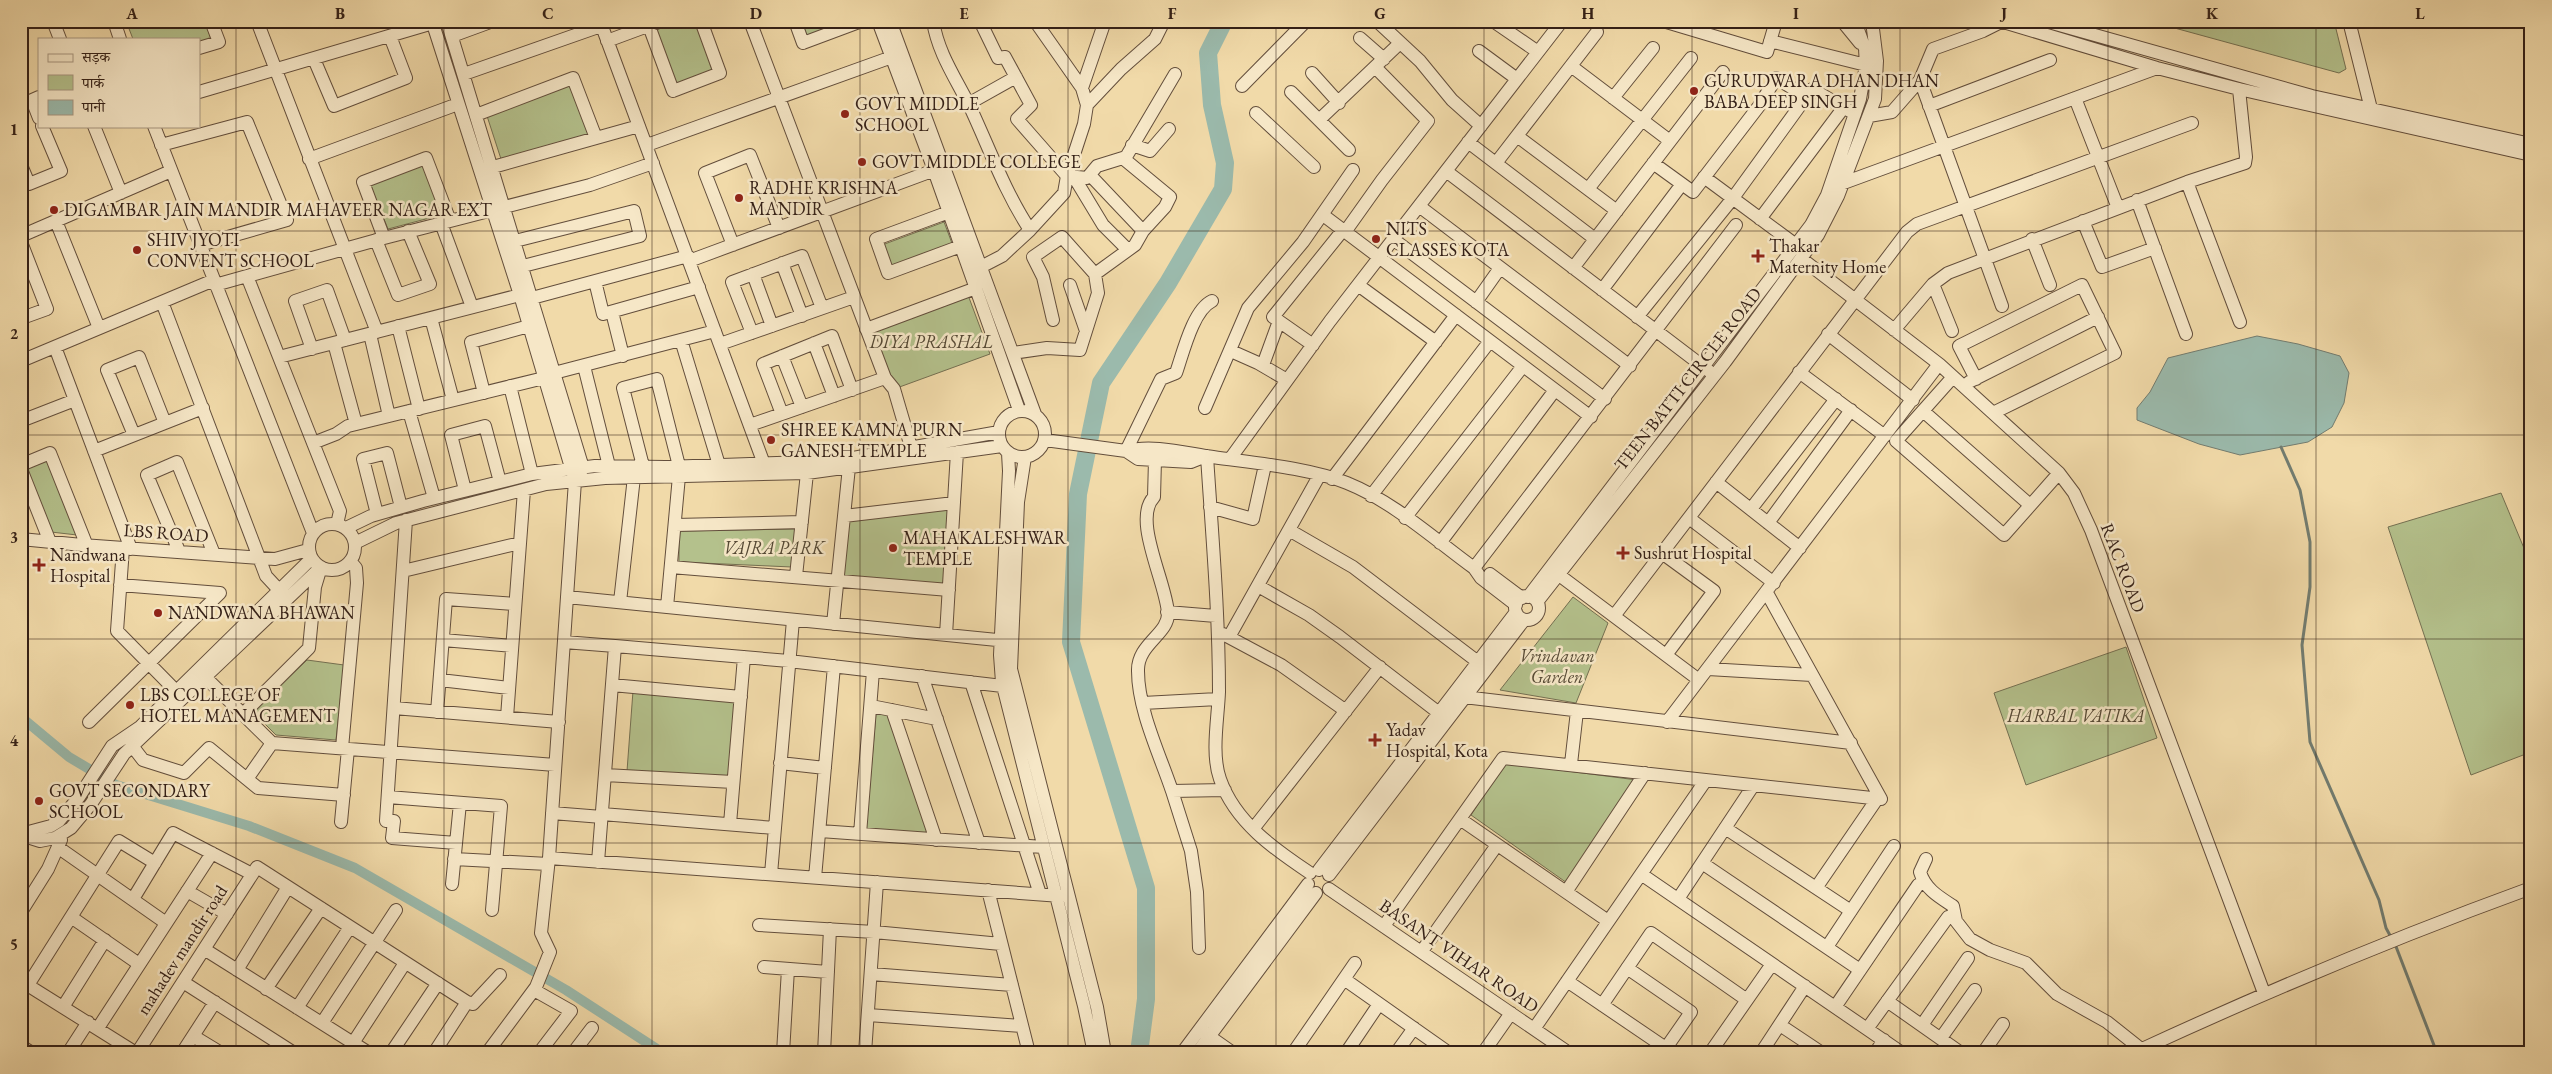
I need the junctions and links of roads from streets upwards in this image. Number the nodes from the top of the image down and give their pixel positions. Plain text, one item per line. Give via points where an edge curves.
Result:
1 (53, 21) edge
2 (114, 21) edge
3 (211, 21) edge
4 (257, 21) edge
5 (447, 21) edge
6 (492, 21) edge
7 (661, 21) edge
8 (702, 21) edge
9 (750, 21) edge
10 (795, 21) edge
11 (862, 21) edge
12 (878, 21) edge
13 (890, 21) edge
14 (933, 21) edge
15 (980, 21) edge
16 (1035, 21) edge
17 (1105, 21) edge
18 (1164, 21) edge
19 (1306, 21) edge
20 (1377, 21) edge
21 (1493, 21) edge
22 (1562, 21) edge
23 (1663, 21) edge
24 (1776, 21) edge
25 (1842, 21) edge
26 (1855, 21) edge
27 (1872, 21) edge
28 (2000, 21) edge
29 (2045, 21) edge
30 (2349, 21) edge
31 (433, 22) edge
32 (600, 24) edge
33 (649, 26) junction
34 (1704, 27) edge
35 (1597, 32) dead end
36 (390, 36) junction
37 (452, 36) junction
38 (60, 38) edge
39 (120, 38) edge
40 (1360, 38) dead end
41 (607, 41) junction
42 (1770, 41) junction
43 (1400, 43) junction
44 (200, 48) edge
45 (1653, 48) dead end
46 (1865, 49) junction
47 (1479, 51) dead end
48 (1538, 52) junction
49 (892, 57) junction
50 (1691, 58) dead end
51 (314, 59) junction
52 (2050, 60) dead end
53 (1380, 63) junction
54 (1866, 65) junction
55 (1571, 66) junction
56 (2157, 68) junction
57 (276, 71) junction
58 (1723, 72) dead end
59 (1312, 73) dead end
60 (464, 74) junction
61 (1175, 74) dead end
62 (1016, 77) junction
63 (1517, 79) junction
64 (1920, 80) junction
65 (1242, 86) dead end
66 (1082, 88) junction
67 (2239, 89) junction
68 (200, 92) edge
69 (1291, 92) dead end
70 (1807, 97) junction
71 (779, 98) junction
72 (1613, 98) junction
73 (2075, 98) junction
74 (31, 101) edge
75 (1339, 103) junction
76 (458, 104) junction
77 (968, 104) junction
78 (1087, 105) junction
79 (1929, 106) junction
80 (1844, 107) junction
81 (2372, 109) junction
82 (1256, 113) dead end
83 (1855, 114) junction
84 (476, 115) junction
85 (38, 116) edge
86 (1869, 116) junction
87 (1319, 120) junction
88 (1642, 120) junction
89 (2192, 123) dead end
90 (640, 126) junction
91 (1481, 126) junction
92 (43, 128) edge
93 (95, 128) edge
94 (155, 128) edge
95 (1169, 129) dead end
96 (1517, 136) junction
97 (596, 138) junction
98 (1670, 141) junction
99 (1468, 142) junction
100 (2531, 144) edge
101 (161, 145) junction
102 (647, 145) junction
103 (1132, 145) junction
104 (1943, 147) junction
105 (1349, 150) dead end
106 (2531, 155) edge
107 (2098, 157) junction
108 (309, 158) junction
109 (1124, 158) junction
110 (654, 163) junction
111 (1496, 163) junction
112 (1653, 163) junction
113 (21, 164) edge
114 (493, 167) junction
115 (1314, 167) dead end
116 (939, 169) junction
117 (1353, 170) dead end
118 (171, 171) junction
119 (1446, 171) junction
120 (1090, 175) junction
121 (1070, 176) junction
122 (1704, 177) junction
123 (2187, 182) junction
124 (1682, 184) junction
125 (1843, 184) junction
126 (1830, 187) junction
127 (1588, 189) junction
128 (121, 193) junction
129 (1733, 198) junction
130 (2137, 200) junction
131 (1419, 206) junction
132 (1965, 206) junction
133 (505, 207) junction
134 (2118, 208) junction
135 (492, 210) junction
136 (1617, 211) junction
137 (822, 212) junction
138 (949, 212) junction
139 (1323, 215) junction
140 (1760, 219) junction
141 (56, 221) junction
142 (2083, 221) junction
143 (445, 222) junction
144 (1736, 225) dead end
145 (779, 228) junction
146 (1030, 230) junction
147 (1143, 231) junction
148 (1344, 231) junction
149 (408, 232) junction
150 (21, 236) edge
151 (380, 239) junction
152 (1595, 239) junction
153 (1393, 240) junction
154 (2032, 240) junction
155 (21, 242) edge
156 (515, 242) junction
157 (734, 244) junction
158 (200, 245) junction
159 (1796, 245) junction
160 (961, 246) junction
161 (2155, 248) junction
162 (344, 249) junction
163 (1128, 250) junction
164 (1379, 257) junction
165 (1984, 257) junction
166 (689, 259) junction
167 (1802, 259) junction
168 (782, 263) junction
169 (523, 266) junction
170 (1500, 268) junction
171 (1573, 268) junction
172 (976, 270) junction
173 (753, 274) junction
174 (1095, 274) junction
175 (247, 276) junction
176 (595, 281) junction
177 (214, 282) junction
178 (1933, 284) junction
179 (1070, 285) dead end
180 (1358, 285) junction
181 (2050, 285) dead end
182 (699, 287) junction
183 (976, 288) junction
184 (1602, 290) junction
185 (526, 296) junction
186 (854, 297) junction
187 (1854, 299) junction
188 (1212, 300) dead end
189 (162, 302) junction
190 (1476, 302) junction
191 (2002, 306) dead end
192 (472, 307) junction
193 (822, 308) junction
194 (612, 312) junction
195 (21, 315) edge
196 (1456, 315) junction
197 (802, 316) junction
198 (1637, 317) junction
199 (2098, 317) junction
200 (431, 318) junction
201 (1053, 320) dead end
202 (1279, 321) junction
203 (2240, 322) dead end
204 (398, 326) junction
205 (529, 326) junction
206 (772, 326) junction
207 (100, 328) junction
208 (866, 329) junction
209 (1894, 330) junction
210 (715, 331) junction
211 (1086, 331) junction
212 (1656, 331) junction
213 (1952, 331) dead end
214 (373, 333) junction
215 (752, 333) junction
216 (1828, 334) junction
217 (2186, 334) dead end
218 (681, 340) junction
219 (1490, 340) junction
220 (339, 342) junction
221 (1436, 342) junction
222 (814, 343) junction
223 (720, 344) junction
224 (1313, 345) junction
225 (55, 347) junction
226 (312, 349) junction
227 (1231, 351) junction
228 (1013, 354) junction
229 (622, 356) junction
230 (782, 356) junction
231 (279, 357) junction
232 (21, 361) edge
233 (1939, 364) junction
234 (1264, 365) junction
235 (584, 366) junction
236 (1523, 366) junction
237 (1630, 366) junction
238 (1703, 367) junction
239 (1799, 372) junction
240 (1714, 375) junction
241 (549, 376) junction
242 (885, 378) junction
243 (1976, 379) junction
244 (1287, 380) junction
245 (1957, 381) junction
246 (510, 386) junction
247 (852, 390) junction
248 (1555, 390) junction
249 (484, 393) junction
250 (834, 396) junction
251 (1605, 399) junction
252 (1836, 399) junction
253 (75, 400) junction
254 (453, 400) junction
255 (1913, 400) junction
256 (802, 407) junction
257 (203, 408) junction
258 (1205, 408) dead end
259 (414, 410) junction
260 (1019, 410) junction
261 (1851, 410) junction
262 (1923, 411) junction
263 (1993, 413) junction
264 (782, 414) junction
265 (1035, 414) junction
266 (389, 416) junction
267 (1591, 417) junction
268 (21, 421) edge
269 (165, 423) junction
270 (356, 424) junction
271 (750, 425) junction
272 (999, 432) junction
273 (134, 435) junction
274 (1885, 436) junction
275 (1051, 440) junction
276 (313, 443) junction
277 (911, 447) junction
278 (1005, 449) junction
279 (94, 451) junction
280 (1126, 451) junction
281 (957, 452) junction
282 (1207, 456) junction
283 (1026, 457) junction
284 (1230, 459) junction
285 (1155, 460) junction
286 (764, 464) junction
287 (718, 465) junction
288 (1265, 465) junction
289 (610, 466) junction
290 (642, 466) junction
291 (21, 467) edge
292 (849, 467) junction
293 (679, 471) junction
294 (2059, 472) junction
295 (576, 473) junction
296 (807, 473) junction
297 (532, 474) junction
298 (634, 477) junction
299 (1326, 477) junction
300 (500, 482) junction
301 (1716, 482) junction
302 (465, 490) junction
303 (524, 490) junction
304 (1371, 496) junction
305 (434, 498) junction
306 (954, 503) junction
307 (2030, 505) junction
308 (401, 507) junction
309 (1210, 507) junction
310 (1751, 509) junction
311 (377, 514) junction
312 (844, 516) junction
313 (1406, 518) junction
314 (1689, 518) junction
315 (406, 520) junction
316 (802, 522) junction
317 (1768, 523) junction
318 (675, 525) junction
319 (342, 526) junction
320 (1289, 530) junction
321 (313, 533) junction
322 (21, 538) edge
323 (50, 542) junction
324 (355, 543) junction
325 (520, 543) junction
326 (1440, 543) junction
327 (87, 546) junction
328 (1800, 548) junction
329 (127, 549) junction
330 (178, 552) junction
331 (1662, 552) junction
332 (214, 554) junction
333 (259, 556) junction
334 (313, 559) junction
335 (350, 561) junction
336 (671, 567) junction
337 (1474, 568) junction
338 (403, 572) junction
339 (1559, 575) junction
340 (796, 576) junction
341 (837, 580) junction
342 (120, 585) junction
343 (1258, 586) junction
344 (1770, 588) junction
345 (279, 590) junction
346 (949, 590) junction
347 (567, 597) junction
348 (620, 602) junction
349 (516, 604) junction
350 (1524, 605) junction
351 (667, 607) junction
352 (1168, 612) junction
353 (1216, 616) junction
354 (1614, 616) junction
355 (793, 620) junction
356 (833, 624) junction
357 (1217, 631) junction
358 (946, 635) junction
359 (1230, 637) junction
360 (443, 640) junction
361 (1006, 641) junction
362 (564, 642) junction
363 (512, 646) junction
364 (615, 646) junction
365 (1666, 656) junction
366 (744, 657) junction
367 (789, 661) junction
368 (148, 662) junction
369 (1478, 662) junction
370 (834, 666) junction
371 (1380, 667) junction
372 (1708, 669) junction
373 (873, 671) junction
374 (202, 674) junction
375 (1812, 675) junction
376 (922, 676) junction
377 (440, 680) junction
378 (1699, 680) junction
379 (971, 682) junction
380 (612, 685) junction
381 (1009, 687) junction
382 (509, 688) junction
383 (176, 691) junction
384 (741, 697) junction
385 (1464, 697) junction
386 (1218, 699) junction
387 (1142, 703) junction
388 (871, 706) junction
389 (394, 708) junction
390 (892, 710) junction
391 (1346, 711) junction
392 (1577, 711) junction
393 (437, 712) junction
394 (1438, 713) junction
395 (243, 714) junction
396 (507, 718) junction
397 (937, 719) junction
398 (89, 722) dead end
399 (558, 722) junction
400 (1667, 722) junction
401 (272, 742) junction
402 (1850, 743) junction
403 (345, 748) junction
404 (129, 750) junction
405 (391, 752) junction
406 (780, 763) junction
407 (1571, 764) junction
408 (556, 765) junction
409 (825, 768) junction
410 (1645, 773) junction
411 (605, 775) junction
412 (247, 779) junction
413 (1706, 780) junction
414 (733, 782) junction
415 (1753, 786) junction
416 (1225, 790) junction
417 (1172, 792) junction
418 (344, 795) junction
419 (388, 797) junction
420 (1877, 799) junction
421 (460, 803) junction
422 (552, 813) junction
423 (602, 816) junction
424 (1460, 819) junction
425 (59, 821) junction
426 (341, 822) dead end
427 (730, 824) junction
428 (775, 828) junction
429 (1253, 828) junction
430 (1725, 828) junction
431 (820, 831) junction
432 (21, 834) edge
433 (62, 834) junction
434 (860, 834) junction
435 (936, 840) junction
436 (456, 843) junction
437 (979, 843) junction
438 (1497, 845) junction
439 (1025, 846) junction
440 (1894, 846) dead end
441 (1043, 847) junction
442 (59, 848) junction
443 (212, 853) junction
444 (454, 859) junction
445 (1926, 859) dead end
446 (497, 860) junction
447 (549, 861) junction
448 (598, 862) junction
449 (154, 863) junction
450 (1702, 863) junction
451 (255, 871) junction
452 (771, 874) junction
453 (1641, 874) junction
454 (98, 875) junction
455 (816, 878) junction
456 (1319, 881) junction
457 (877, 882) junction
458 (452, 884) dead end
459 (1918, 885) dead end
460 (288, 887) junction
461 (1816, 888) junction
462 (2531, 888) edge
463 (988, 890) junction
464 (187, 891) junction
465 (1566, 892) junction
466 (27, 894) edge
467 (1040, 894) junction
468 (1055, 896) junction
469 (1069, 896) junction
470 (133, 899) junction
471 (1678, 899) junction
472 (321, 908) junction
473 (396, 910) dead end
474 (492, 910) dead end
475 (21, 912) edge
476 (1851, 912) junction
477 (226, 914) junction
478 (71, 917) junction
479 (1948, 917) dead end
480 (1608, 921) junction
481 (166, 922) junction
482 (759, 925) dead end
483 (1384, 926) junction
484 (350, 927) junction
485 (830, 929) junction
486 (874, 932) junction
487 (105, 940) junction
488 (374, 943) junction
489 (1001, 944) junction
490 (1827, 947) junction
491 (1199, 948) dead end
492 (204, 949) junction
493 (1422, 952) junction
494 (1968, 958) dead end
495 (406, 962) junction
496 (1355, 963) dead end
497 (139, 964) junction
498 (1772, 964) junction
499 (764, 967) dead end
500 (1627, 968) junction
501 (788, 969) junction
502 (237, 970) junction
503 (1860, 970) junction
504 (828, 972) junction
505 (500, 974) dead end
506 (871, 974) junction
507 (1344, 979) junction
508 (1567, 981) junction
509 (183, 982) junction
510 (25, 983) edge
511 (438, 983) junction
512 (1012, 985) junction
513 (1805, 986) junction
514 (266, 988) junction
515 (535, 989) junction
516 (1975, 990) dead end
517 (2264, 992) junction
518 (1747, 1000) junction
519 (1887, 1001) junction
520 (215, 1002) junction
521 (467, 1002) junction
522 (1379, 1004) junction
523 (1602, 1005) junction
524 (63, 1007) junction
525 (1835, 1007) junction
526 (297, 1008) junction
527 (1511, 1013) junction
528 (868, 1015) junction
529 (322, 1023) junction
530 (2004, 1024) dead end
531 (93, 1025) junction
532 (1780, 1025) junction
533 (1922, 1025) junction
534 (1022, 1026) junction
535 (592, 1028) dead end
536 (1414, 1028) junction
537 (1534, 1029) junction
538 (1867, 1029) junction
539 (1204, 1033) junction
540 (193, 1036) junction
541 (1941, 1038) junction
542 (1884, 1040) junction
543 (353, 1043) junction
544 (21, 1046) edge
545 (1670, 1050) edge
546 (1298, 1051) edge
547 (1447, 1052) edge
548 (2143, 1052) edge
549 (32, 1053) edge
550 (68, 1053) edge
551 (137, 1053) edge
552 (182, 1053) edge
553 (221, 1053) edge
554 (294, 1053) edge
555 (369, 1053) edge
556 (391, 1053) edge
557 (434, 1053) edge
558 (487, 1053) edge
559 (538, 1053) edge
560 (573, 1053) edge
561 (783, 1053) edge
562 (824, 1053) edge
563 (865, 1053) edge
564 (1029, 1053) edge
565 (1094, 1053) edge
566 (1105, 1053) edge
567 (1182, 1053) edge
568 (1197, 1053) edge
569 (1233, 1053) edge
570 (1346, 1053) edge
571 (1396, 1053) edge
572 (1483, 1053) edge
573 (1569, 1053) edge
574 (1710, 1053) edge
575 (1762, 1053) edge
576 (1822, 1053) edge
577 (1875, 1053) edge
578 (1902, 1053) edge
579 (1961, 1053) edge
580 (1984, 1053) edge

1 - 38 street
2 - 39 street
3 - 44 street via 219,42
4 - 57 street
5 - 37 street
6 - 37 street
7 - 33 street
8 - 33 street via 720,73 673,91
9 - 71 street
10 - 11 street via 803,43
12 - 49 street
13 - 116 street
14 - 77 street via 942,53
15 - 62 street via 998,58 1006,57
16 - 66 street
17 - 66 street
18 - 78 street via 1155,39
19 - 65 street
20 - 43 street
21 - 48 street
22 - 48 street
23 - 34 street
24 - 42 street
25 - 46 street
26 - 46 street
27 - 86 street, TEEN BATTI CIRCLE ROAD via 1877,79
28 - 56 street
28 - 64 street via 1983,31 1933,49
29 - 81 street via 2180,60
30 - 81 street
31 - 36 street
31 - 76 street
32 - 41 street
32 - 60 street
33 - 41 street
34 - 42 street via 1767,52
35 - 55 street
36 - 51 street
36 - 51 street via 406,78 334,106
37 - 60 street
40 - 53 street
41 - 90 street
42 - 54 street
43 - 53 street
43 - 91 street via 1420,61 1452,100
45 - 72 street
46 - 54 street
47 - 63 street
48 - 63 street
49 - 71 street
49 - 116 street
50 - 88 street
51 - 57 street
52 - 79 street
53 - 75 street
53 - 148 street via 1428,121
54 - 83 street
55 - 72 street
55 - 96 street
56 - 67 street
56 - 73 street
57 - 68 street
57 - 108 street
58 - 98 street
59 - 75 street
60 - 84 street
61 - 103 street
62 - 77 street
62 - 121 street via 1031,104 1017,119
63 - 91 street
64 - 79 street
64 - 86 street via 1892,112
66 - 78 street
67 - 106 street
67 - 123 street via 2246,160 2225,171
69 - 87 street
70 - 80 street via 1812,89
70 - 122 street via 1776,78 1759,106
70 - 129 street
71 - 102 street
71 - 137 street
72 - 88 street
73 - 104 street
73 - 107 street
74 - 85 street
75 - 87 street
76 - 108 street
76 - 135 street
77 - 146 street via 1003,184
78 - 121 street
79 - 104 street
80 - 83 street
80 - 140 street
81 - 100 street
82 - 115 street
83 - 126 street
84 - 97 street via 573,78
84 - 114 street
86 - 125 street, TEEN BATTI CIRCLE ROAD
87 - 105 street
88 - 98 street
88 - 127 street
89 - 107 street
90 - 97 street
90 - 102 street
91 - 99 street
92 - 113 street via 61,170 29,184
93 - 128 street
94 - 101 street
95 - 103 street via 1150,152
96 - 111 street
96 - 127 street
97 - 114 street
98 - 112 street
99 - 111 street
99 - 119 street
101 - 118 street
101 - 158 street via 248,122 287,220
102 - 110 street
103 - 109 street
104 - 125 street
104 - 132 street
107 - 132 street
107 - 134 street
108 - 162 street
109 - 120 street via 1096,166
109 - 147 street via 1170,197
110 - 133 street via 590,185
110 - 166 street
111 - 152 street
112 - 124 street
112 - 136 street
114 - 133 street
116 - 137 street
116 - 138 street
116 - 172 street
117 - 139 street
118 - 128 street
118 - 158 street
119 - 131 street
119 - 171 street
120 - 121 street via 1087,178
120 - 147 street
121 - 146 street via 1064,193
121 - 163 street via 1102,225
122 - 124 street via 1693,192
122 - 129 street
123 - 130 street
123 - 203 street
124 - 184 street
125 - 126 street
125 - 167 street, TEEN BATTI CIRCLE ROAD via 1829,216
126 - 159 street via 1811,225
127 - 136 street
128 - 141 street
129 - 140 street
129 - 198 street
130 - 134 street
130 - 161 street
131 - 153 street
131 - 170 street
132 - 165 street
132 - 187 street via 1917,224 1907,232
133 - 135 street
133 - 156 street
134 - 142 street
135 - 143 street
135 - 185 street
136 - 152 street
137 - 145 street
137 - 186 street
138 - 160 street
138 - 160 street via 876,240 888,273
139 - 148 street
139 - 227 street via 1248,308
140 - 159 street
141 - 150 street
141 - 207 street
142 - 154 street
142 - 161 street via 2102,267
143 - 149 street
143 - 151 street via 426,158 362,182
143 - 192 street
144 - 212 street
145 - 157 street
145 - 157 street via 750,155 705,173
146 - 172 street via 1002,256
147 - 163 street
148 - 164 street
148 - 202 street via 1273,317
149 - 151 street
149 - 151 street via 430,284 398,295
151 - 162 street
152 - 171 street
153 - 164 street
153 - 190 street
154 - 165 street
154 - 181 street
155 - 195 street via 47,309 22,318
156 - 169 street
156 - 169 street via 634,211 640,236
157 - 166 street
158 - 177 street
159 - 238 street
160 - 172 street
161 - 217 street
162 - 175 street
162 - 214 street
163 - 174 street
164 - 180 street
164 - 196 street
165 - 178 street via 1948,273
165 - 191 street
166 - 176 street
166 - 182 street
167 - 187 street, RAC ROAD
167 - 240 street, TEEN BATTI CIRCLE ROAD
168 - 173 street
168 - 193 street via 802,256
168 - 197 street
169 - 185 street
170 - 190 street
170 - 237 street
171 - 184 street
172 - 183 street
172 - 228 street
173 - 206 street
173 - 215 street via 732,282
174 - 201 street via 1062,237 1033,257 1044,277
174 - 211 street via 1098,293
175 - 177 street
175 - 231 street
176 - 185 street
176 - 194 street via 603,314
177 - 189 street
177 - 321 street
178 - 209 street
178 - 213 street
179 - 211 street
180 - 221 street
180 - 224 street
182 - 194 street
182 - 210 street
183 - 208 street
183 - 260 street
184 - 198 street
185 - 192 street
185 - 205 street
185 - 241 street
186 - 193 street
186 - 208 street
187 - 209 street, RAC ROAD
187 - 216 street
188 - 280 street via 1204,304 1176,373 1161,379
189 - 207 street
189 - 257 street
190 - 251 street
192 - 200 street
193 - 197 street
194 - 229 street
196 - 219 street
196 - 221 street
197 - 206 street
198 - 212 street
199 - 243 street
199 - 243 street via 2082,285 1959,346
199 - 263 street via 2115,353
200 - 204 street
200 - 254 street
202 - 224 street
202 - 234 street
204 - 214 street
204 - 259 street
205 - 241 street
205 - 249 street via 471,342
206 - 215 street
207 - 225 street
208 - 242 street
209 - 233 street, RAC ROAD
210 - 218 street
210 - 223 street
211 - 228 street via 1080,350 1047,348
212 - 237 street
212 - 238 street
214 - 220 street
214 - 266 street
215 - 223 street
216 - 239 street
216 - 255 street
218 - 229 street
218 - 287 street
219 - 236 street
219 - 304 street
220 - 226 street
220 - 226 street via 327,290 295,302
220 - 270 street
221 - 299 street
222 - 230 street
222 - 247 street via 832,336
222 - 250 street
223 - 271 street
224 - 244 street
225 - 232 street
225 - 253 street
226 - 231 street
227 - 234 street
227 - 258 street
228 - 265 street
229 - 235 street
230 - 256 street
230 - 264 street via 763,364
231 - 276 street
233 - 245 street, RAC ROAD
233 - 255 street
234 - 244 street
235 - 241 street
235 - 289 street
236 - 248 street
236 - 313 street
237 - 251 street
238 - 240 street
238 - 350 street
239 - 252 street
239 - 301 street
240 - 339 street, TEEN BATTI CIRCLE ROAD
241 - 246 street
241 - 295 street
242 - 247 street
242 - 277 street via 894,389
243 - 245 street
244 - 284 street
245 - 262 street
245 - 263 street, RAC ROAD
246 - 249 street
246 - 297 street
247 - 250 street
248 - 267 street
248 - 326 street
249 - 254 street
250 - 256 street
251 - 267 street
252 - 261 street
252 - 310 street
253 - 268 street
253 - 279 street
254 - 259 street
255 - 274 street
256 - 264 street
257 - 269 street
257 - 333 street
259 - 266 street
259 - 305 street
260 - 265 street
260 - 272 street via 1003,420
261 - 274 street
261 - 317 street
262 - 307 street
262 - 307 street via 1896,441 2004,535
263 - 294 street, RAC ROAD
264 - 271 street
265 - 275 street via 1043,422
266 - 270 street
267 - 337 street
269 - 273 street
269 - 273 street via 138,357 107,370
270 - 276 street
271 - 286 street
272 - 277 street
272 - 278 street
273 - 279 street
274 - 328 street
275 - 280 street
275 - 283 street
276 - 319 street via 340,511
277 - 286 street via 836,461
278 - 281 street
278 - 283 street via 1016,457
278 - 361 street via 1009,471
279 - 329 street
280 - 282 street via 1140,447
280 - 285 street via 1138,458
281 - 292 street
281 - 306 street
282 - 284 street
282 - 285 street via 1191,462
282 - 309 street, BASANT VIHAR ROAD
283 - 361 street via 1018,502
284 - 288 street
285 - 352 street via 1154,497 1146,515 1149,542
286 - 287 street
287 - 293 street
288 - 299 street
288 - 309 street via 1253,519
289 - 290 street
289 - 295 street
290 - 293 street
290 - 293 street via 623,388 657,379
291 - 323 street
291 - 327 street via 50,454
292 - 296 street
292 - 312 street
293 - 296 street
293 - 298 street
293 - 318 street
294 - 307 street
294 - 517 street, RAC ROAD via 2074,492 2091,530
295 - 297 street
295 - 298 street
295 - 303 street
295 - 347 street
296 - 316 street
297 - 300 street
298 - 348 street
299 - 304 street via 1348,483
299 - 320 street
300 - 302 street
300 - 302 street via 486,426 451,435
301 - 310 street
301 - 314 street
302 - 305 street
303 - 315 street
303 - 325 street
304 - 313 street
305 - 308 street
306 - 312 street
306 - 346 street
308 - 311 street
308 - 311 street via 387,453 363,459
309 - 353 street, BASANT VIHAR ROAD
310 - 317 street
311 - 319 street
312 - 341 street
313 - 326 street
314 - 331 street
314 - 344 street
315 - 324 street
315 - 338 street
316 - 318 street
316 - 340 street
317 - 328 street
318 - 336 street
319 - 321 street via 328,523
319 - 324 street
320 - 343 street
320 - 369 street via 1353,566
321 - 334 street via 308,541
322 - 323 street, LBS ROAD
323 - 327 street, LBS ROAD
324 - 335 street
325 - 338 street
325 - 349 street
326 - 337 street
327 - 329 street, LBS ROAD
328 - 344 street
329 - 330 street, LBS ROAD
329 - 342 street
330 - 332 street, LBS ROAD
330 - 332 street via 147,474 177,462
331 - 354 street
331 - 365 street via 1714,591
332 - 333 street, LBS ROAD
333 - 334 street, LBS ROAD
333 - 345 street via 266,576
334 - 335 street via 335,570
334 - 345 street
334 - 374 street
334 - 395 street via 315,587 310,648
335 - 403 street via 356,568 357,583
336 - 340 street
336 - 351 street
337 - 350 street via 1481,578
338 - 389 street
339 - 350 street, TEEN BATTI CIRCLE ROAD
339 - 354 street
340 - 341 street
341 - 346 street
341 - 356 street
342 - 368 street via 117,631
342 - 368 street via 220,593
343 - 359 street
343 - 371 street via 1309,615
344 - 372 street
344 - 375 street
345 - 374 street
346 - 358 street
347 - 348 street
347 - 362 street
348 - 351 street
349 - 360 street via 446,599
349 - 363 street
350 - 369 street
350 - 385 street
351 - 355 street
352 - 353 street
352 - 387 street via 1166,623 1139,657
353 - 357 street, BASANT VIHAR ROAD
354 - 365 street
355 - 356 street
355 - 367 street
356 - 358 street
357 - 359 street
357 - 386 street, BASANT VIHAR ROAD
358 - 361 street
359 - 391 street via 1281,665
360 - 363 street
360 - 377 street
361 - 381 street via 1011,669
362 - 364 street
362 - 399 street
363 - 382 street
364 - 366 street
364 - 380 street
365 - 378 street
366 - 367 street
366 - 384 street
367 - 370 street
367 - 406 street
368 - 383 street
368 - 398 street
369 - 394 street
370 - 373 street
370 - 409 street
371 - 391 street
371 - 394 street
372 - 375 street
372 - 378 street
373 - 376 street
373 - 388 street
374 - 383 street
374 - 395 street
374 - 404 street
375 - 402 street
376 - 379 street
376 - 397 street
377 - 382 street
377 - 393 street
378 - 400 street
379 - 381 street
379 - 439 street
380 - 384 street
380 - 411 street
381 - 441 street
381 - 469 street
382 - 396 street
383 - 425 street via 140,727 112,746
384 - 414 street
385 - 392 street
385 - 456 street
386 - 387 street
386 - 416 street, BASANT VIHAR ROAD via 1216,743 1219,778
387 - 417 street
388 - 390 street
388 - 434 street
389 - 393 street
389 - 405 street
390 - 397 street
390 - 435 street
391 - 429 street
392 - 400 street
392 - 407 street
393 - 396 street
394 - 456 street
395 - 401 street
396 - 399 street
397 - 437 street
399 - 408 street
400 - 402 street
401 - 403 street
401 - 412 street
402 - 420 street via 1881,800
403 - 405 street
403 - 418 street
404 - 412 street via 143,760 184,773 210,748
404 - 433 street via 91,804
405 - 408 street
405 - 419 street
406 - 409 street
406 - 428 street
407 - 410 street
407 - 424 street via 1503,758
408 - 422 street
409 - 431 street
410 - 413 street
410 - 465 street
411 - 414 street
411 - 423 street
412 - 418 street via 258,788
413 - 415 street
413 - 453 street
414 - 427 street
415 - 420 street
415 - 430 street
416 - 417 street
416 - 429 street, BASANT VIHAR ROAD via 1233,807
417 - 491 street via 1191,851 1197,892
418 - 426 street
419 - 421 street
419 - 436 street via 386,821 394,822 392,838
420 - 461 street
421 - 436 street
421 - 446 street via 501,806
422 - 423 street
422 - 447 street
423 - 427 street
423 - 448 street
424 - 438 street
424 - 483 street
425 - 432 street
425 - 433 street
427 - 428 street
428 - 452 street
429 - 456 street, BASANT VIHAR ROAD via 1270,846
430 - 450 street
430 - 461 street
431 - 434 street
431 - 455 street
432 - 433 street via 40,842
433 - 442 street
434 - 435 street
435 - 437 street
436 - 444 street
437 - 439 street
438 - 465 street
438 - 493 street
439 - 441 street
439 - 467 street
440 - 476 street
441 - 468 street
442 - 454 street
442 - 466 street
443 - 449 street via 173,833
443 - 451 street
443 - 464 street
444 - 446 street
444 - 458 street
445 - 548 street via 1920,872 1922,880 1952,906 1956,921 1970,939 2026,963 2057,994 2107,1022
446 - 447 street
446 - 474 street
447 - 448 street
447 - 515 street via 541,933 550,952
448 - 452 street
449 - 454 street via 120,841
449 - 470 street
450 - 471 street
450 - 490 street
451 - 460 street
451 - 477 street, mahadev mandir road
452 - 455 street
453 - 471 street
453 - 480 street
454 - 470 street
454 - 478 street
455 - 457 street
456 - 483 street, BASANT VIHAR ROAD
456 - 539 street
457 - 463 street
457 - 486 street
459 - 503 street
460 - 472 street
460 - 502 street
461 - 476 street
462 - 517 street via 2428,925
463 - 467 street
463 - 489 street
464 - 477 street
464 - 481 street
465 - 480 street
466 - 475 street
467 - 468 street
468 - 469 street
468 - 565 street
469 - 566 street
470 - 481 street
471 - 498 street
472 - 484 street
472 - 514 street
473 - 488 street
476 - 490 street
477 - 492 street, mahadev mandir road
478 - 487 street
478 - 510 street
479 - 519 street
480 - 508 street
481 - 497 street
482 - 485 street
483 - 493 street, BASANT VIHAR ROAD
484 - 488 street
484 - 526 street
485 - 486 street
485 - 504 street
486 - 489 street
486 - 506 street
487 - 497 street
487 - 524 street
488 - 495 street
488 - 529 street
489 - 512 street
490 - 503 street
492 - 502 street
492 - 509 street, mahadev mandir road
493 - 527 street, BASANT VIHAR ROAD
494 - 533 street
495 - 511 street
495 - 543 street
496 - 507 street
497 - 531 street
498 - 513 street
498 - 518 street
499 - 501 street
500 - 518 street via 1651,933
500 - 523 street
500 - 545 street via 1691,1012
501 - 504 street
501 - 561 street
502 - 514 street
503 - 525 street
504 - 562 street
505 - 521 street via 473,1004
506 - 512 street
506 - 528 street
507 - 522 street
507 - 546 street
508 - 523 street
508 - 537 street
509 - 520 street
509 - 551 street, mahadev mandir road
510 - 524 street
511 - 521 street
511 - 556 street
512 - 534 street
513 - 525 street
513 - 532 street
514 - 526 street
515 - 558 street
515 - 559 street via 571,1011
516 - 541 street
517 - 548 street
518 - 574 street
519 - 533 street
519 - 538 street
520 - 540 street
520 - 554 street
521 - 557 street
522 - 536 street
522 - 570 street
523 - 545 street
524 - 531 street
525 - 538 street
526 - 529 street
527 - 537 street, BASANT VIHAR ROAD
527 - 572 street
528 - 534 street
528 - 563 street
529 - 543 street
530 - 580 street
531 - 550 street
531 - 551 street
532 - 575 street
532 - 576 street
533 - 541 street
534 - 564 street
535 - 560 street
536 - 547 street
536 - 571 street
537 - 573 street, BASANT VIHAR ROAD
538 - 542 street
539 - 567 street
539 - 568 street
539 - 569 street
540 - 552 street
540 - 553 street
541 - 579 street
542 - 577 street
542 - 578 street
543 - 555 street
544 - 549 street

